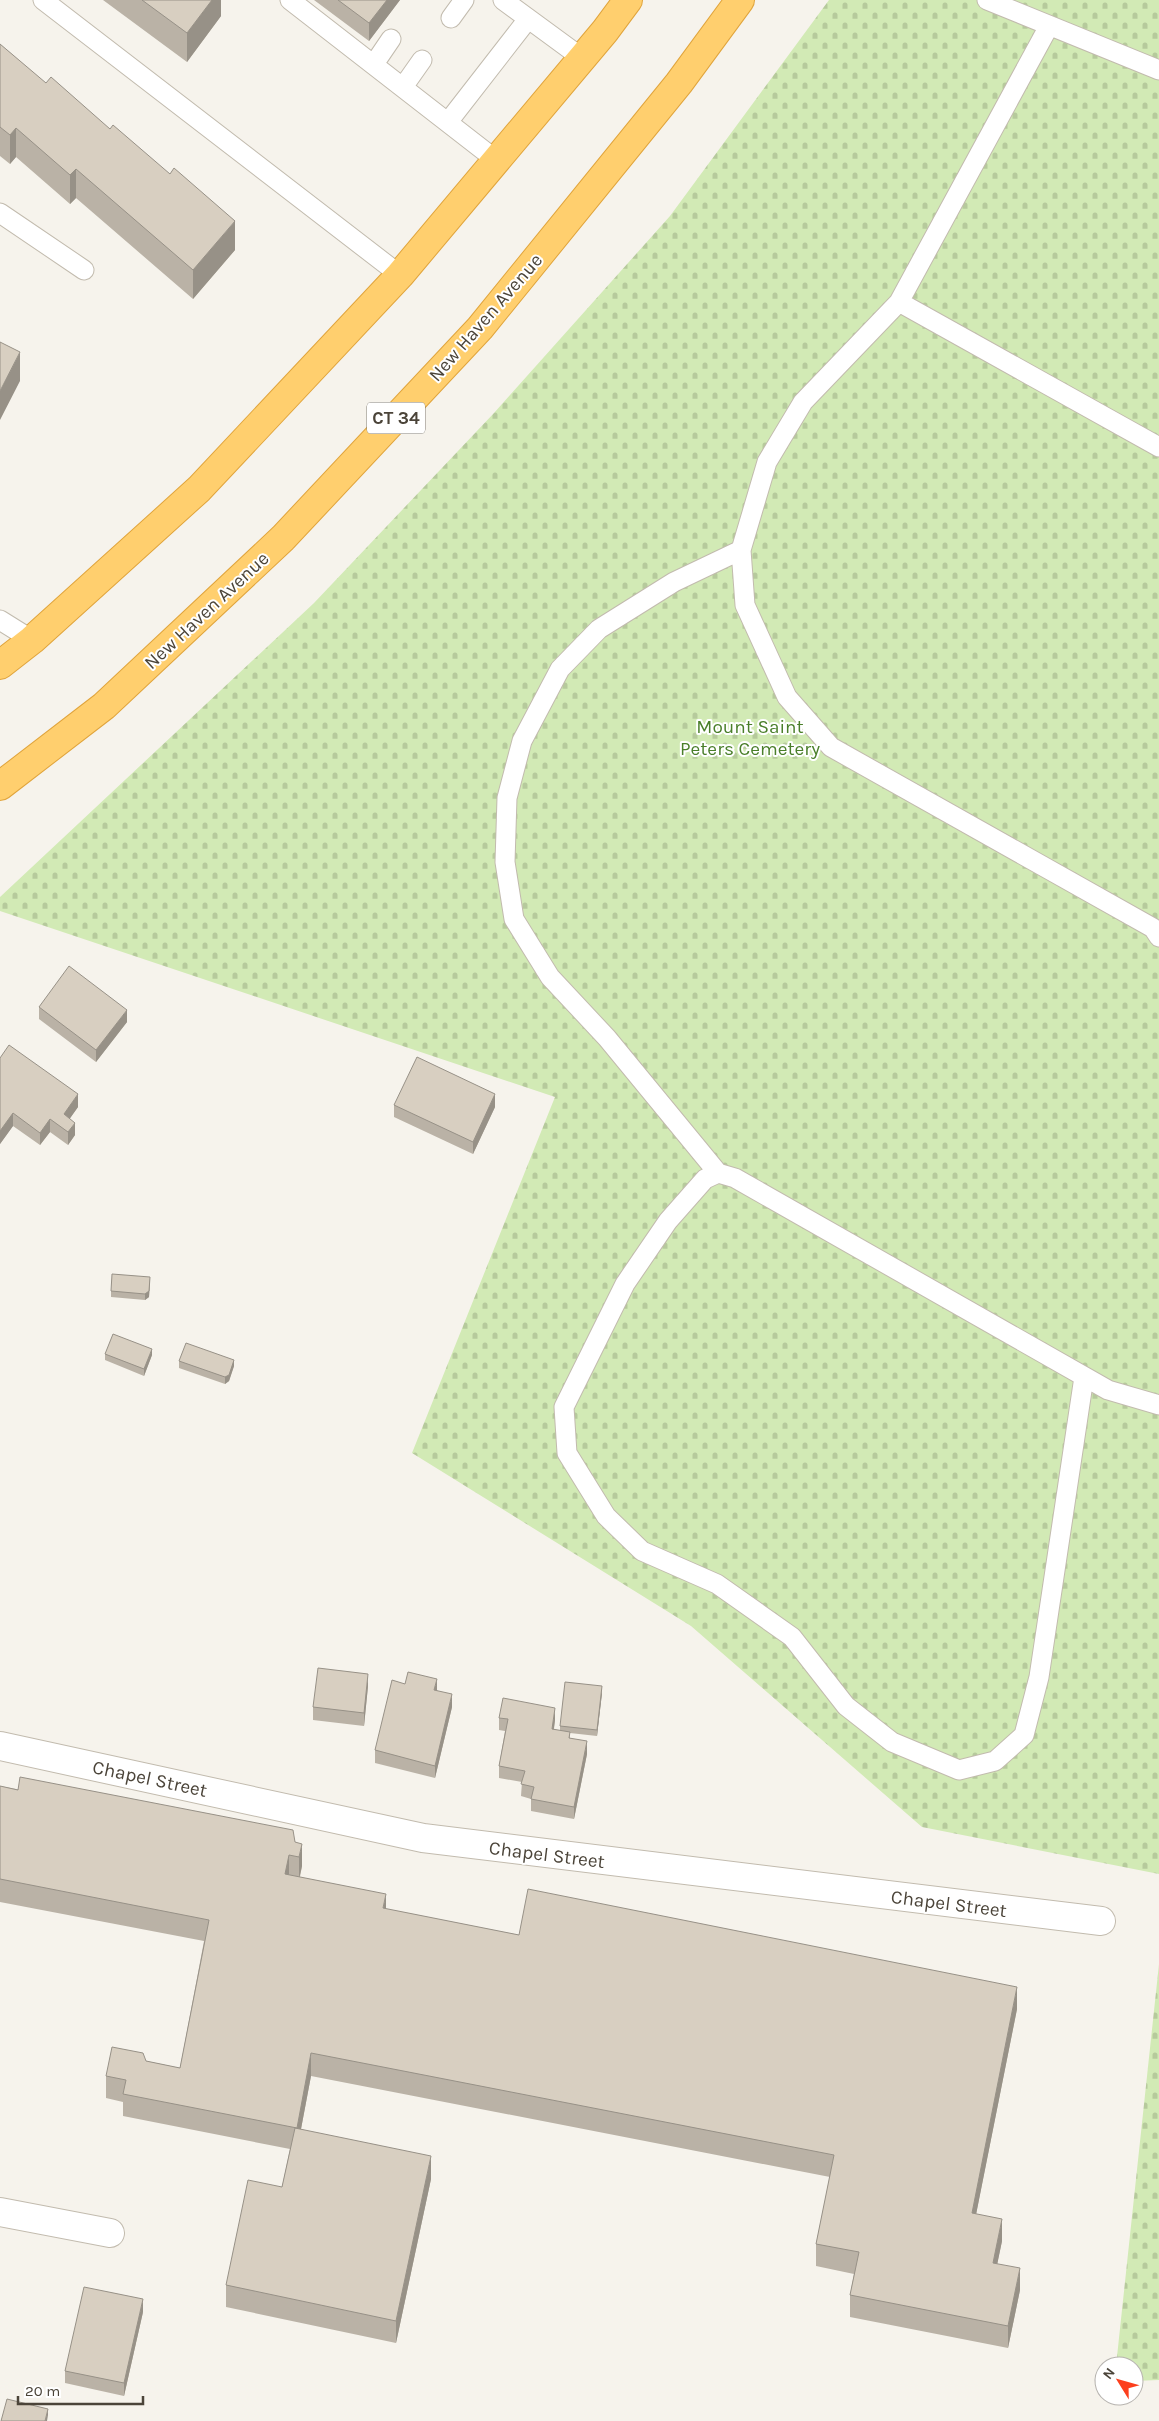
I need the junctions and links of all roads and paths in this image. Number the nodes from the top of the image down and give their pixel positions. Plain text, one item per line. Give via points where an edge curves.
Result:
1 (43, 0) edge
2 (290, 0) edge
3 (464, 0) edge
4 (503, 0) edge
5 (628, 0) edge
6 (740, 0) edge
7 (986, 0) edge
8 (450, 18) dead end
9 (528, 19) junction
10 (1049, 26) junction
11 (392, 39) dead end
12 (582, 58) junction
13 (422, 60) dead end
14 (374, 64) junction
15 (1159, 70) edge
16 (403, 87) junction
17 (448, 122) junction
18 (496, 160) junction
19 (0, 213) edge
20 (84, 270) dead end
21 (400, 275) junction
22 (899, 302) junction
23 (1159, 447) edge
24 (740, 550) junction
25 (0, 620) edge
26 (32, 640) junction
27 (0, 666) edge
28 (0, 786) edge
29 (1159, 937) edge
30 (718, 1173) junction
31 (1084, 1377) junction
32 (1159, 1405) edge
33 (0, 1746) edge
34 (1101, 1921) dead end
35 (0, 2212) edge
36 (110, 2232) dead end

1 - 21 lane
2 - 14 lane
3 - 8 lane
4 - 9 lane
5 - 12 highway
6 - 28 highway, New Haven Avenue / CT 34 via 679,83 480,328 283,538 104,706
7 - 10 lane
9 - 12 lane
9 - 17 lane
10 - 15 lane
10 - 22 lane
11 - 14 lane
12 - 18 highway
13 - 16 lane
14 - 16 lane
16 - 17 lane
17 - 18 lane
18 - 21 highway
19 - 20 lane
21 - 26 highway via 199,489
22 - 23 lane
22 - 24 lane via 803,402 767,462
24 - 29 lane via 745,605 787,697 831,747 1153,928
24 - 30 lane via 674,582 599,629 560,669 522,741 507,798 505,862 514,918 550,977 607,1038
25 - 26 lane
26 - 27 highway
30 - 31 lane via 735,1178
30 - 31 lane via 705,1179 668,1221 624,1284 564,1407 567,1453 606,1516 642,1551 718,1584 792,1637 846,1706 892,1742 959,1770 995,1761 1024,1736 1038,1677
31 - 32 lane via 1108,1390
33 - 34 street, Chapel Street via 423,1838
35 - 36 street

